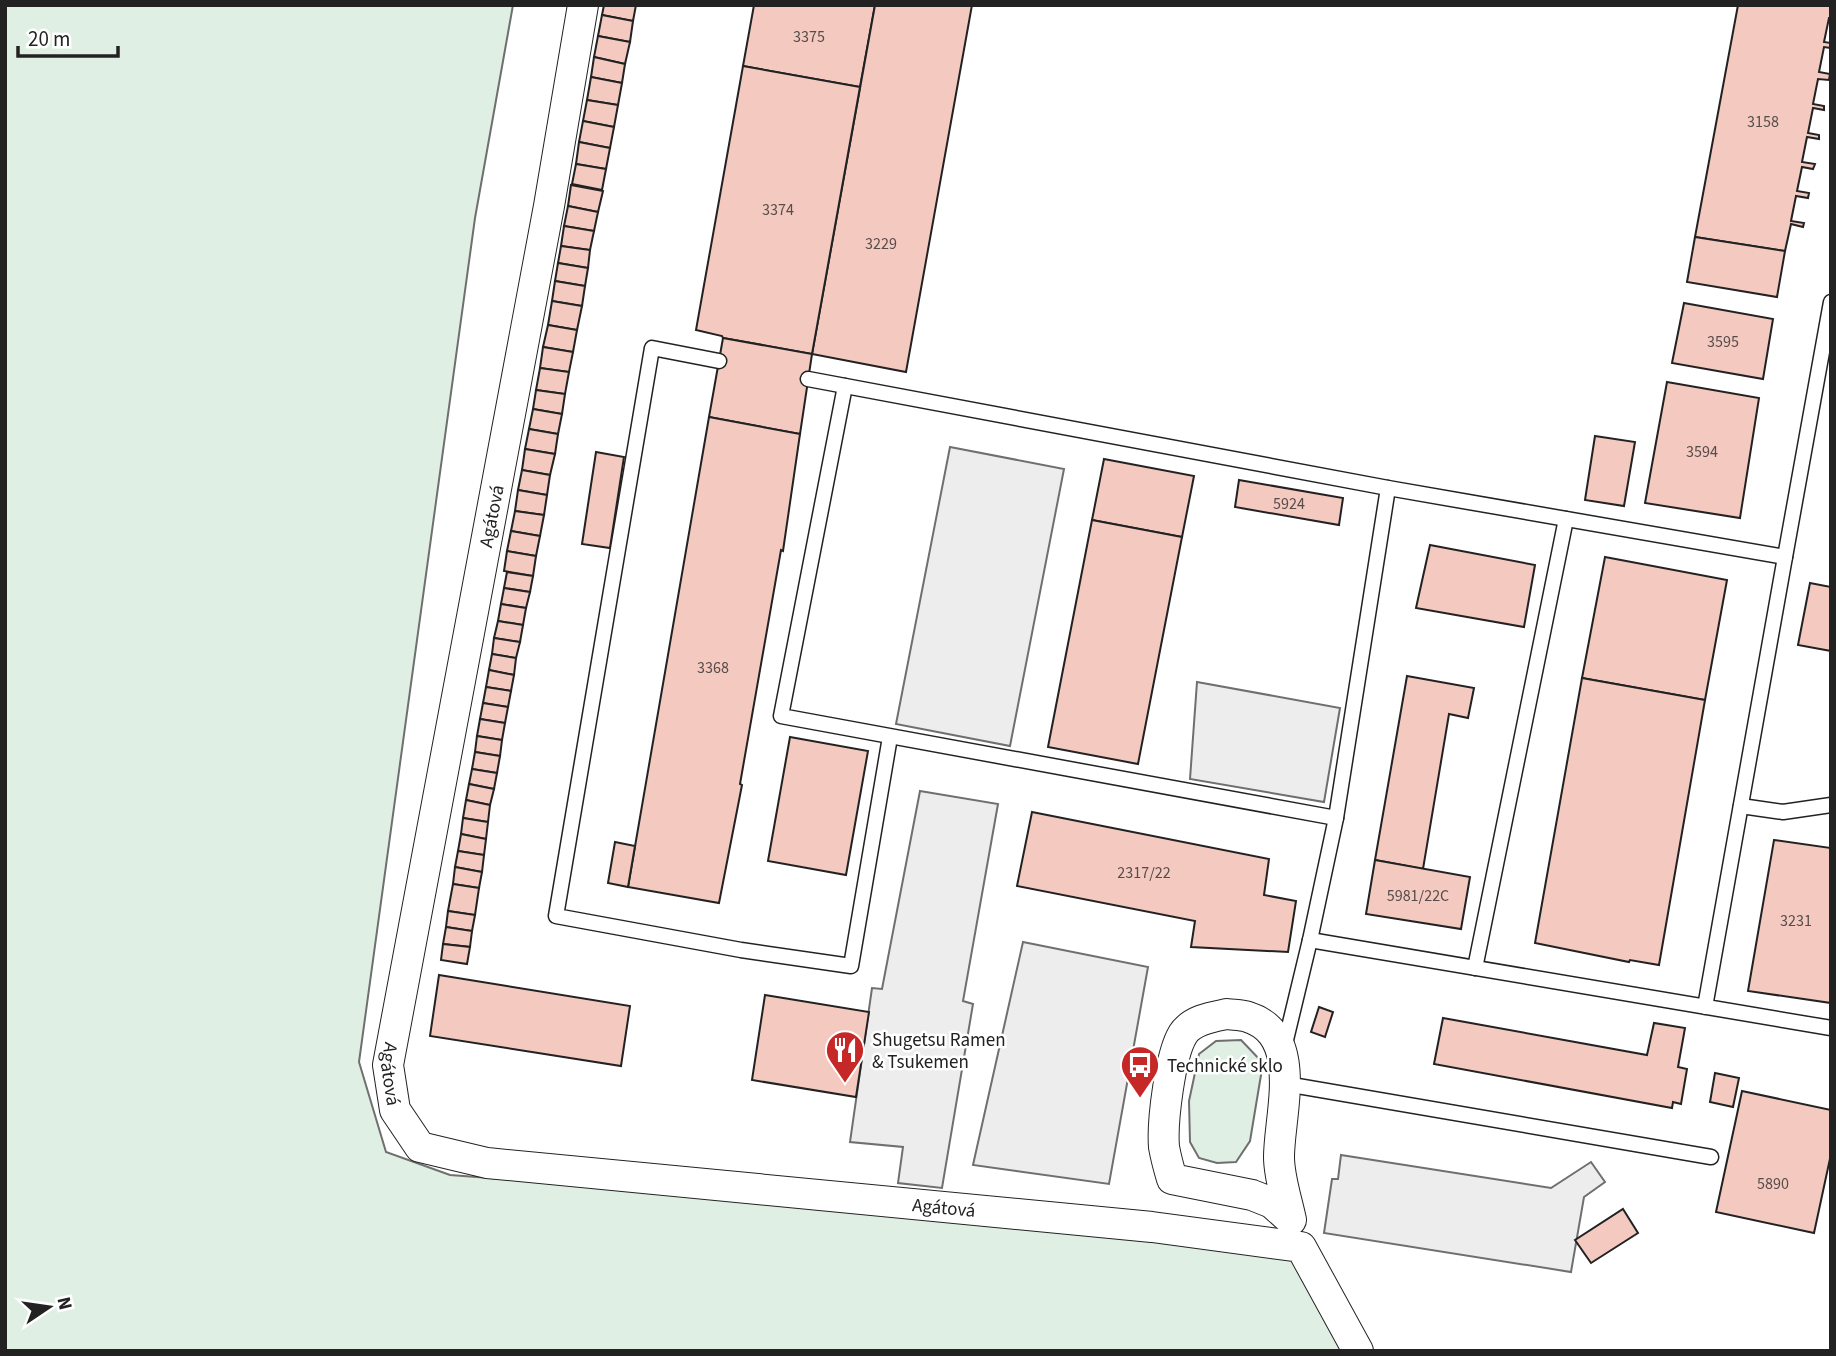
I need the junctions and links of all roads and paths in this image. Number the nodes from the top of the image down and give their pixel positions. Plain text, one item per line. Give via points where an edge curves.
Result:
1 (583, 5) edge
2 (1831, 302) edge
3 (719, 361) dead end
4 (808, 379) dead end
5 (845, 386) junction
6 (1388, 488) junction
7 (1566, 519) junction
8 (1785, 557) junction
9 (890, 737) junction
10 (1831, 805) edge
11 (1741, 806) junction
12 (1336, 818) junction
13 (1310, 940) junction
14 (1475, 968) junction
15 (1704, 1007) junction
16 (1831, 1028) edge
17 (1283, 1054) junction
18 (1286, 1084) junction
19 (1711, 1157) dead end
20 (1296, 1234) junction
21 (1358, 1351) edge

1 - 20 street, Agátová via 388,1065 395,1110 420,1147 487,1163 1152,1227
2 - 8 lane
3 - 9 lane via 652,348 556,916 851,966
4 - 5 lane
5 - 6 lane
5 - 9 lane via 781,716
6 - 7 lane
6 - 12 lane
7 - 8 lane
7 - 14 lane
8 - 11 lane
9 - 12 lane
10 - 11 lane via 1783,812
11 - 15 lane
12 - 13 lane
13 - 14 lane
13 - 17 lane
14 - 15 lane
15 - 16 lane
17 - 18 street
17 - 20 street via 1270,1031 1250,1018 1227,1014 1204,1019 1184,1032 1166,1103 1164,1146 1172,1180 1272,1203
18 - 19 lane
18 - 20 street via 1279,1159
20 - 21 street

